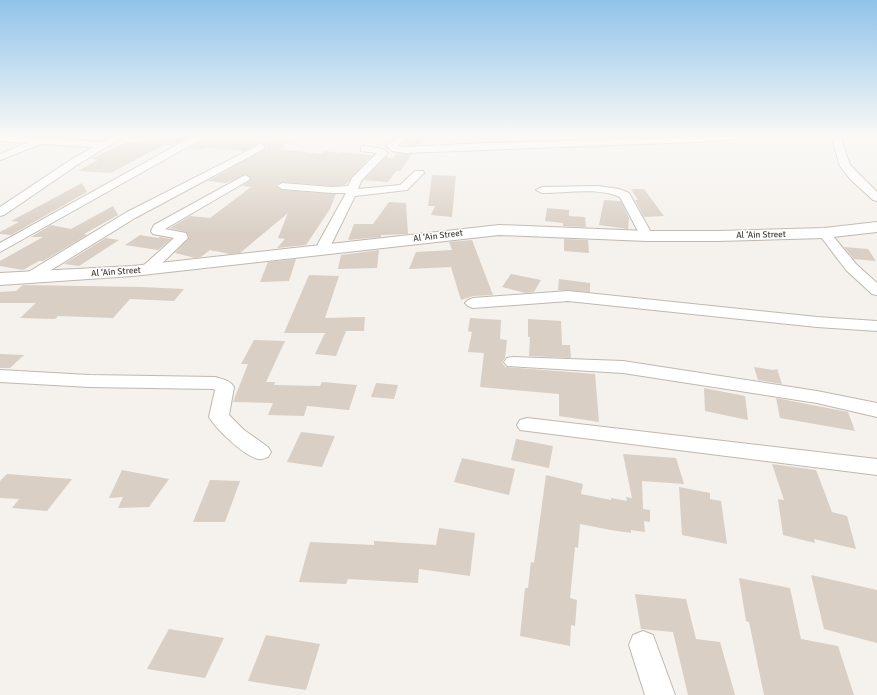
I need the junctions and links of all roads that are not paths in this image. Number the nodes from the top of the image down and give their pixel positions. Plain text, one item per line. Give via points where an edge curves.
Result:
1 (65, 168) edge
2 (142, 168) edge
3 (220, 168) edge
4 (368, 168) edge
5 (847, 168) edge
6 (419, 173) dead end
7 (245, 178) dead end
8 (282, 186) dead end
9 (542, 190) dead end
10 (351, 191) junction
11 (877, 198) edge
12 (0, 212) edge
13 (877, 227) edge
14 (824, 233) junction
15 (647, 236) junction
16 (0, 248) edge
17 (322, 251) junction
18 (148, 269) junction
19 (30, 277) junction
20 (0, 279) edge
21 (877, 291) edge
22 (473, 303) dead end
23 (877, 326) edge
24 (513, 362) dead end
25 (0, 376) edge
26 (877, 410) edge
27 (527, 425) dead end
28 (261, 452) dead end
29 (877, 467) edge
30 (643, 646) dead end
31 (660, 695) edge

1 - 12 street
2 - 16 street
3 - 19 street via 131,215
4 - 10 street via 356,180
5 - 11 street
6 - 10 street via 403,188
7 - 18 street via 158,228 157,232 182,238
8 - 10 street
9 - 15 street via 621,192
10 - 17 street
13 - 14 street, Al ‘Ain Street
14 - 15 street, Al ‘Ain Street
14 - 21 street via 850,268
15 - 17 street, Al ‘Ain Street via 499,230
17 - 18 street, Al ‘Ain Street
18 - 19 street, Al ‘Ain Street
19 - 20 street, Al ‘Ain Street
22 - 23 street via 568,296
24 - 26 street via 624,367 817,397
25 - 28 street via 89,381 215,383 225,387 219,417 237,435
27 - 29 street
30 - 31 street

